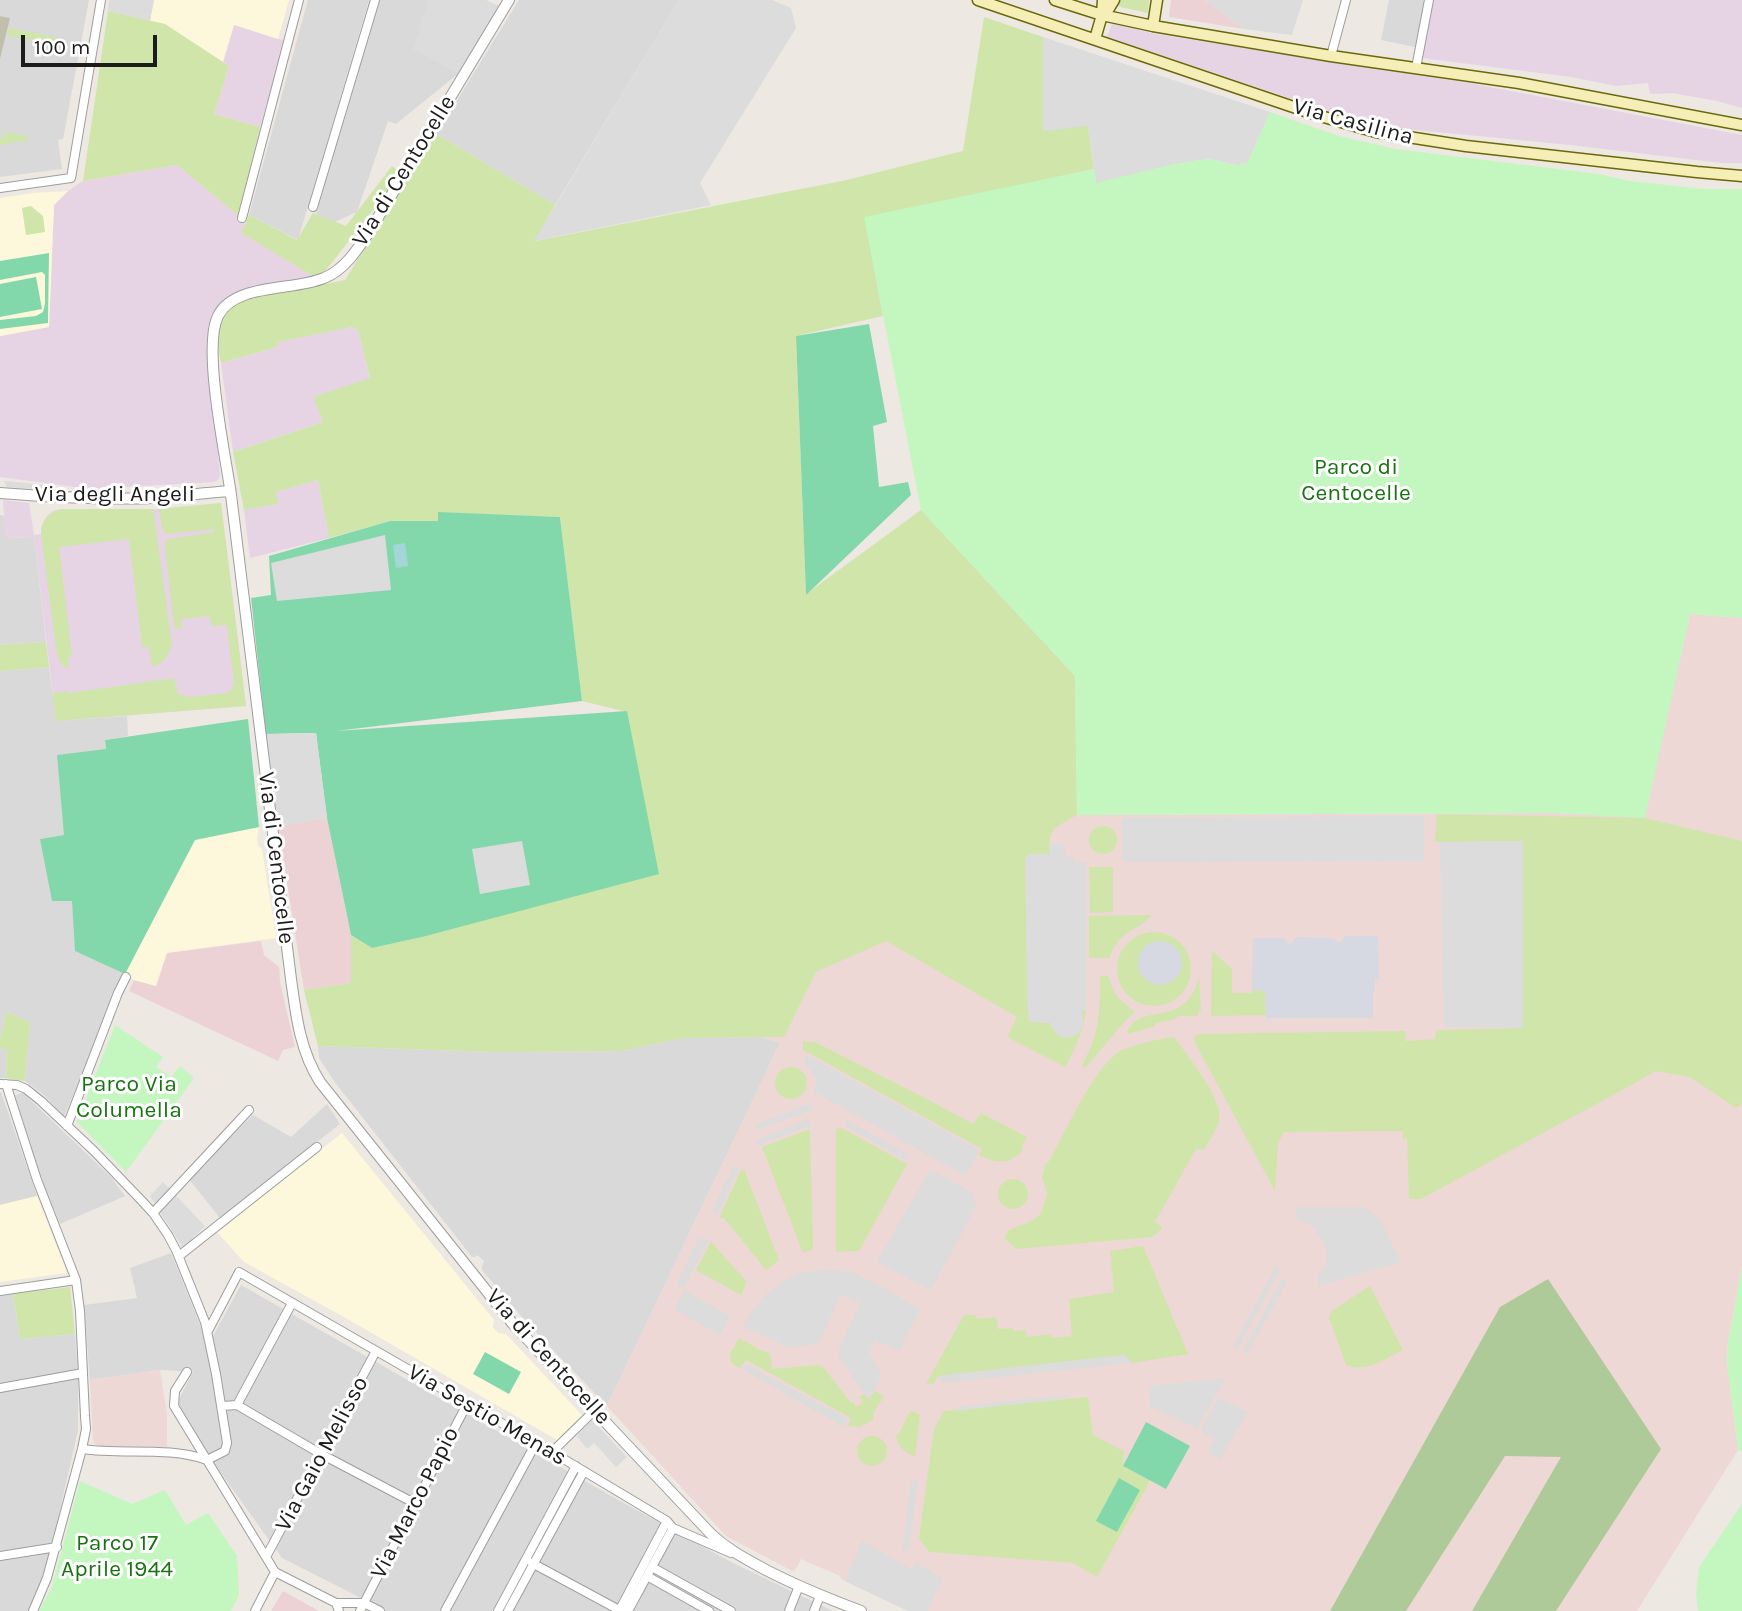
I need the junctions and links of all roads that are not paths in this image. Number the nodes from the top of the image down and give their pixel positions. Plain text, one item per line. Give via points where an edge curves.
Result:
1 (101, 0) edge
2 (299, 0) edge
3 (375, 0) edge
4 (509, 0) edge
5 (978, 0) edge
6 (1055, 0) edge
7 (1103, 0) edge
8 (1114, 0) edge
9 (1157, 0) edge
10 (1346, 0) edge
11 (1429, 0) edge
12 (1082, 4) edge
13 (1102, 15) junction
14 (1153, 26) junction
15 (1095, 39) junction
16 (1331, 55) junction
17 (1416, 68) junction
18 (1742, 125) edge
19 (1742, 176) edge
20 (0, 188) edge
21 (313, 207) dead end
22 (242, 218) dead end
23 (230, 491) junction
24 (0, 493) edge
25 (126, 977) dead end
26 (3, 1084) edge
27 (249, 1110) dead end
28 (67, 1126) junction
29 (317, 1147) dead end
30 (153, 1213) junction
31 (179, 1256) junction
32 (76, 1280) junction
33 (0, 1291) edge
34 (292, 1303) junction
35 (208, 1331) junction
36 (376, 1351) junction
37 (187, 1372) dead end
38 (83, 1373) junction
39 (0, 1388) edge
40 (467, 1404) junction
41 (237, 1405) junction
42 (222, 1406) junction
43 (595, 1410) junction
44 (536, 1443) junction
45 (82, 1449) junction
46 (552, 1451) junction
47 (321, 1454) junction
48 (207, 1460) junction
49 (576, 1466) junction
50 (584, 1471) junction
51 (415, 1504) junction
52 (670, 1524) junction
53 (57, 1547) junction
54 (736, 1554) junction
55 (0, 1556) edge
56 (267, 1557) junction
57 (530, 1562) junction
58 (652, 1567) junction
59 (275, 1572) junction
60 (647, 1576) junction
61 (799, 1586) junction
62 (820, 1595) junction
63 (338, 1607) edge
64 (362, 1607) edge
65 (33, 1611) edge
66 (255, 1611) edge
67 (380, 1611) edge
68 (445, 1611) edge
69 (498, 1611) edge
70 (508, 1611) edge
71 (620, 1611) edge
72 (628, 1611) edge
73 (709, 1611) edge
74 (730, 1611) edge
75 (789, 1611) edge
76 (814, 1611) edge
77 (861, 1611) edge

1 - 20 street via 71,178
2 - 22 street
3 - 21 street
4 - 23 street, Via di Centocelle via 349,259 324,278 241,296 220,312 213,348
5 - 15 main road, Via Casilina
6 - 12 main road
7 - 13 main road
8 - 13 main road
9 - 14 main road
10 - 16 street
11 - 17 street
12 - 13 main road
13 - 14 main road
13 - 15 main road
14 - 16 main road
15 - 19 main road, Via Casilina via 1388,135
16 - 17 main road
17 - 18 main road
23 - 24 street, Via degli Angeli via 126,499
23 - 43 street, Via di Centocelle via 291,979 307,1058 325,1088 513,1324
25 - 28 street
26 - 28 street via 26,1089
26 - 32 street
27 - 30 street
28 - 30 street
29 - 31 street
30 - 31 street
31 - 35 street
32 - 33 street
32 - 38 street
34 - 35 street, Via Sestio Menas via 239,1272
34 - 36 street, Via Sestio Menas
34 - 41 street
35 - 42 street
36 - 40 street, Via Sestio Menas
36 - 47 street, Via Gaio Melisso
37 - 48 street via 175,1391 174,1406
38 - 39 street
38 - 45 street via 86,1429
40 - 44 street, Via Sestio Menas
40 - 51 street, Via Marco Papio
41 - 42 street
41 - 47 street
42 - 48 street via 228,1443 225,1451
43 - 46 street
43 - 54 street, Via di Centocelle
44 - 46 street, Via Sestio Menas
44 - 68 street
45 - 48 street via 176,1453
45 - 53 street
46 - 49 street, Via Sestio Menas
47 - 51 street
47 - 56 street, Via Gaio Melisso
48 - 56 street
49 - 50 street, Via Sestio Menas
49 - 57 street
50 - 52 street, Via Sestio Menas
50 - 57 street
51 - 64 street, Via Marco Papio
52 - 54 street, Via Sestio Menas
52 - 58 street
52 - 71 street
53 - 55 street
53 - 65 street
54 - 61 street, Via di Centocelle
56 - 59 street
57 - 69 street
57 - 70 street
57 - 71 street
58 - 60 street
58 - 74 street
59 - 63 street
59 - 66 street
60 - 72 street
60 - 73 street
61 - 62 street, Via di Centocelle
61 - 75 street
62 - 76 street
62 - 77 street, Via di Centocelle
63 - 64 street
64 - 67 street

